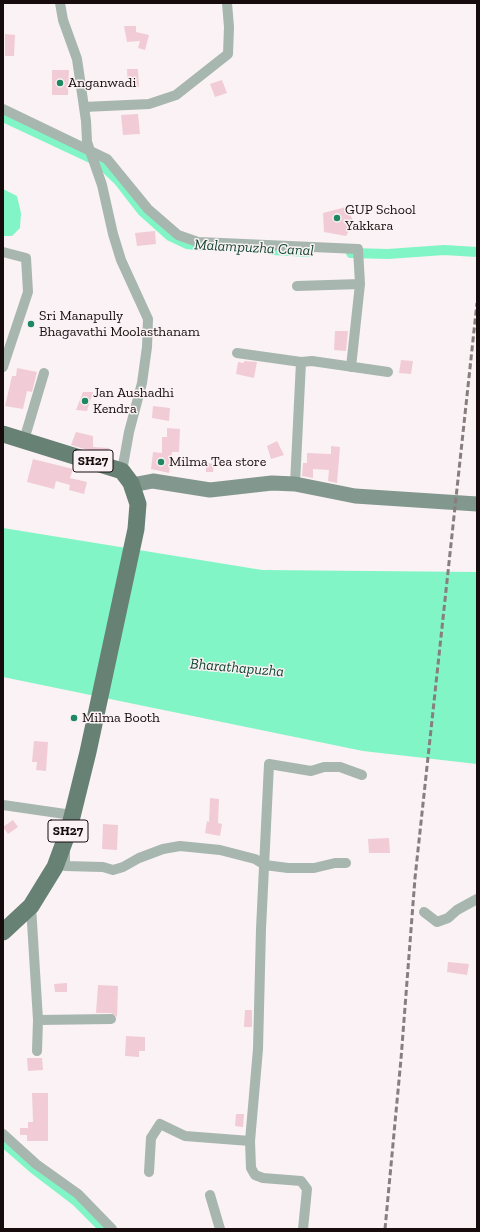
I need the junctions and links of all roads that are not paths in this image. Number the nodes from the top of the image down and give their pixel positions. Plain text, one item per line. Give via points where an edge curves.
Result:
1 (60, 3) edge
2 (227, 3) edge
3 (84, 107) junction
4 (3, 109) edge
5 (92, 157) junction
6 (3, 252) edge
7 (360, 284) junction
8 (297, 286) dead end
9 (237, 353) dead end
10 (301, 362) junction
11 (3, 367) edge
12 (351, 367) junction
13 (388, 372) dead end
14 (44, 373) dead end
15 (3, 434) edge
16 (24, 440) junction
17 (122, 470) junction
18 (295, 484) junction
19 (132, 485) junction
20 (477, 504) edge
21 (362, 776) dead end
22 (3, 805) edge
23 (72, 815) junction
24 (65, 838) junction
25 (346, 863) dead end
26 (265, 865) junction
27 (477, 899) edge
28 (31, 906) junction
29 (424, 912) dead end
30 (3, 932) edge
31 (111, 1019) dead end
32 (38, 1020) junction
33 (37, 1051) dead end
34 (3, 1134) edge
35 (250, 1141) junction
36 (149, 1172) dead end
37 (210, 1195) dead end
38 (112, 1229) edge
39 (220, 1229) edge
40 (303, 1229) edge

1 - 3 street via 77,60
2 - 3 street via 228,54 176,95 149,104
3 - 5 street via 87,142
4 - 5 street
5 - 7 street via 107,159 148,209 178,236 198,242 358,249
5 - 17 street via 102,185 121,260 148,319 142,383
6 - 11 street via 26,258 28,292
7 - 8 street
7 - 12 street
9 - 10 street
10 - 12 street via 312,361
10 - 18 street
12 - 13 street
14 - 16 street
15 - 16 main road, SH27
16 - 17 main road, SH27
17 - 19 main road, SH27
18 - 19 street via 272,483 210,490 153,481
18 - 20 street via 355,496
19 - 23 main road, SH27 via 138,504 136,529
21 - 26 street via 340,767 324,767 311,771 269,764
22 - 23 street
23 - 24 main road, SH27
24 - 26 street via 65,866 102,867 114,870 163,849 180,846 220,850 255,859
24 - 28 main road, SH27 via 55,867
25 - 26 street via 314,868
26 - 35 street via 258,1050
27 - 29 street via 448,918 437,922
28 - 30 main road, SH27
28 - 32 street
31 - 32 street
32 - 33 street
34 - 38 street via 36,1164 78,1194
35 - 36 street via 185,1136 160,1124 151,1138
35 - 40 street via 251,1168 255,1175 300,1181 307,1189
37 - 39 street

